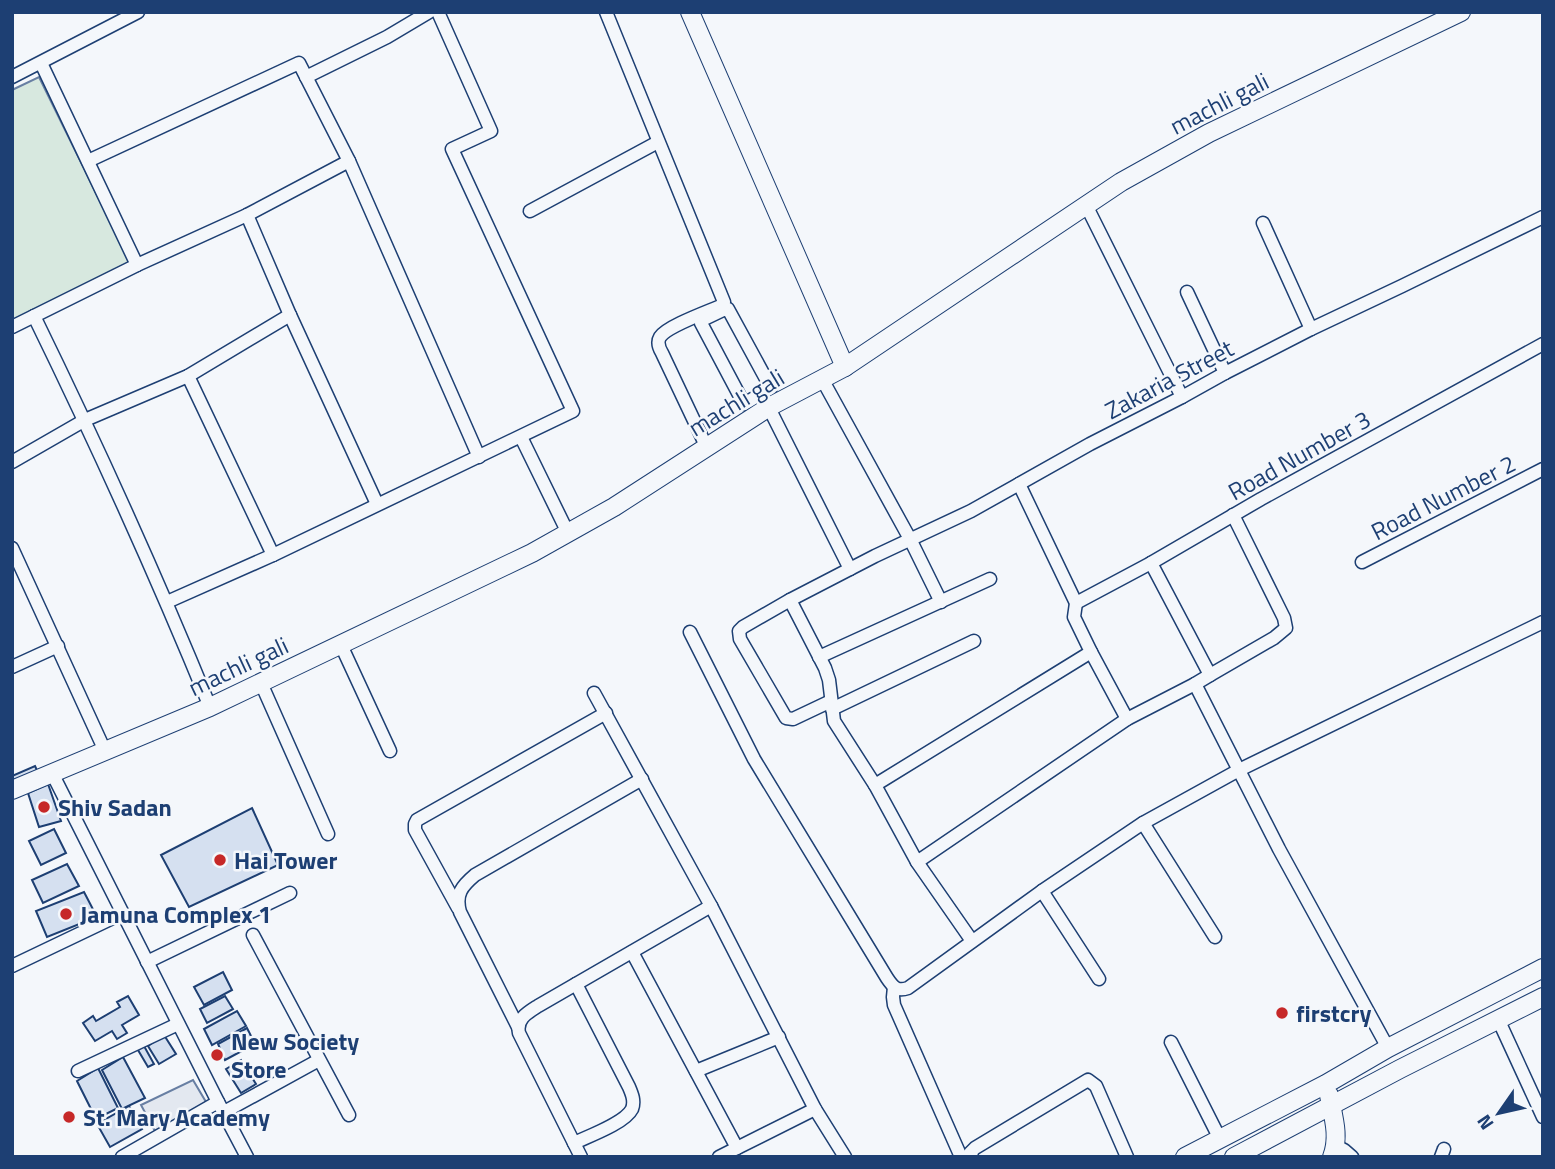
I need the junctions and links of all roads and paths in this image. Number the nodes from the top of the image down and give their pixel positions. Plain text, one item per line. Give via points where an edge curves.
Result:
1 (138, 12) edge
2 (429, 12) edge
3 (438, 12) edge
4 (606, 12) edge
5 (691, 12) edge
6 (1461, 12) edge
7 (41, 63) junction
8 (12, 77) edge
9 (306, 77) junction
10 (658, 142) junction
11 (88, 161) junction
12 (349, 161) junction
13 (1086, 205) junction
14 (530, 211) dead end
15 (247, 215) junction
16 (1543, 217) edge
17 (1263, 223) dead end
18 (137, 265) junction
19 (1187, 292) dead end
20 (719, 309) junction
21 (290, 315) junction
22 (34, 317) junction
23 (12, 327) edge
24 (1311, 329) junction
25 (1543, 344) edge
26 (845, 367) junction
27 (1225, 373) junction
28 (188, 376) junction
29 (822, 379) junction
30 (1182, 397) junction
31 (766, 401) junction
32 (85, 420) junction
33 (521, 437) junction
34 (707, 448) junction
35 (479, 457) junction
36 (12, 462) edge
37 (1543, 469) edge
38 (1019, 484) junction
39 (377, 504) junction
40 (1233, 515) junction
41 (568, 533) junction
42 (910, 539) junction
43 (12, 548) edge
44 (273, 555) junction
45 (1362, 562) dead end
46 (1150, 563) junction
47 (850, 569) junction
48 (990, 579) dead end
49 (790, 600) junction
50 (167, 602) junction
51 (941, 602) junction
52 (1076, 603) junction
53 (1543, 622) edge
54 (690, 632) dead end
55 (974, 641) dead end
56 (341, 645) junction
57 (58, 646) junction
58 (1091, 652) junction
59 (819, 657) junction
60 (12, 667) edge
61 (1210, 675) junction
62 (261, 683) junction
63 (1195, 684) junction
64 (594, 693) dead end
65 (832, 705) junction
66 (210, 707) junction
67 (606, 713) junction
68 (1128, 719) junction
69 (105, 751) junction
70 (390, 751) dead end
71 (1240, 770) junction
72 (52, 773) junction
73 (642, 779) junction
74 (875, 785) junction
75 (12, 790) edge
76 (1143, 823) junction
77 (328, 834) dead end
78 (917, 862) junction
79 (1042, 891) junction
80 (290, 893) dead end
81 (711, 906) junction
82 (460, 912) junction
83 (123, 913) junction
84 (253, 935) dead end
85 (1214, 937) dead end
86 (972, 941) junction
87 (632, 951) junction
88 (147, 962) junction
89 (12, 966) edge
90 (1543, 968) edge
91 (1099, 979) dead end
92 (576, 984) junction
93 (894, 988) junction
94 (1543, 997) edge
95 (1499, 1020) junction
96 (178, 1024) junction
97 (518, 1027) junction
98 (779, 1037) junction
99 (1171, 1042) dead end
100 (1388, 1048) junction
101 (319, 1060) junction
102 (78, 1071) dead end
103 (696, 1071) junction
104 (1326, 1084) junction
105 (1331, 1105) junction
106 (221, 1107) junction
107 (816, 1109) junction
108 (349, 1115) dead end
109 (1543, 1117) edge
110 (1220, 1139) junction
111 (575, 1143) junction
112 (737, 1148) junction
113 (1334, 1151) edge
114 (122, 1157) edge
115 (247, 1157) edge
116 (581, 1157) edge
117 (719, 1157) edge
118 (845, 1157) edge
119 (961, 1157) edge
120 (972, 1157) edge
121 (1127, 1157) edge
122 (1185, 1157) edge
123 (1234, 1157) edge
124 (1352, 1157) edge

1 - 7 street
2 - 9 street
3 - 33 street via 491,131 452,149 573,411
4 - 10 street
5 - 26 street
6 - 13 street, machli gali via 1209,133
7 - 8 street
7 - 11 street
9 - 11 street via 299,63
9 - 12 street
10 - 14 street
10 - 20 street via 724,302
11 - 18 street
12 - 15 street
12 - 35 street
13 - 26 street, machli gali
13 - 30 street
15 - 18 street
15 - 21 street
16 - 24 street, Zakaria Street
17 - 24 street
18 - 22 street
19 - 27 street
20 - 31 street via 728,309 771,388
20 - 31 street via 701,323 743,403
20 - 34 street via 671,328 658,342
21 - 28 street
21 - 39 street
22 - 23 street
22 - 32 street
24 - 27 street, Zakaria Street
25 - 40 street, Road Number 3
26 - 29 street, machli gali
27 - 30 street, Zakaria Street
28 - 32 street
28 - 44 street
29 - 31 street, machli gali
29 - 42 street
30 - 38 street, Zakaria Street
31 - 34 street, machli gali
31 - 47 street
32 - 36 street
32 - 50 street
33 - 35 street
33 - 41 street
34 - 41 street, machli gali
35 - 39 street
37 - 45 street, Road Number 2
38 - 42 street, Zakaria Street
38 - 52 street
39 - 44 street
40 - 46 street, Road Number 3
40 - 61 street via 1286,628
41 - 56 street, machli gali
42 - 47 street, Zakaria Street
42 - 51 street
43 - 57 street
44 - 50 street
46 - 52 street, Road Number 3
46 - 61 street
47 - 49 street, Zakaria Street
48 - 51 street
49 - 59 street
49 - 65 street, Zakaria Street via 743,627 740,639 786,718
50 - 66 street
51 - 59 street
52 - 58 street via 1074,617
53 - 71 street
54 - 93 street via 754,759
55 - 65 street
56 - 62 street, machli gali
56 - 70 street
57 - 60 street
57 - 69 street
58 - 68 street
58 - 74 street
59 - 65 street via 829,680
61 - 63 street
62 - 66 street, machli gali
62 - 77 street
63 - 68 street
63 - 71 street
64 - 67 street
65 - 74 street via 837,726
66 - 69 street, machli gali
67 - 73 street
67 - 82 street via 417,820 415,830
68 - 78 street
69 - 72 street, machli gali
71 - 76 street
71 - 100 street
72 - 75 street, machli gali
72 - 83 street
73 - 81 street
73 - 82 street via 475,875 461,888
74 - 78 street
76 - 79 street
76 - 85 street
78 - 86 street
79 - 86 street
79 - 91 street
80 - 88 street
81 - 87 street
81 - 98 street
82 - 97 street
83 - 88 street
83 - 89 street
84 - 101 street
86 - 93 street via 908,988
87 - 92 street
87 - 103 street
88 - 96 street
90 - 100 street
92 - 97 street via 528,1013
92 - 111 street via 633,1103 623,1118
93 - 119 street via 894,1005
94 - 95 street
95 - 105 street
95 - 109 street
96 - 102 street
96 - 106 street
97 - 111 street
98 - 103 street
98 - 107 street
99 - 110 street
100 - 104 street
101 - 106 street
101 - 108 street
103 - 112 street
104 - 105 street
104 - 110 street
105 - 113 street
105 - 123 street
106 - 114 street
106 - 115 street
107 - 112 street
107 - 118 street
110 - 122 street
111 - 116 street
112 - 117 street
113 - 124 street via 1344,1150
120 - 121 street via 975,1148 1088,1080 1096,1086

